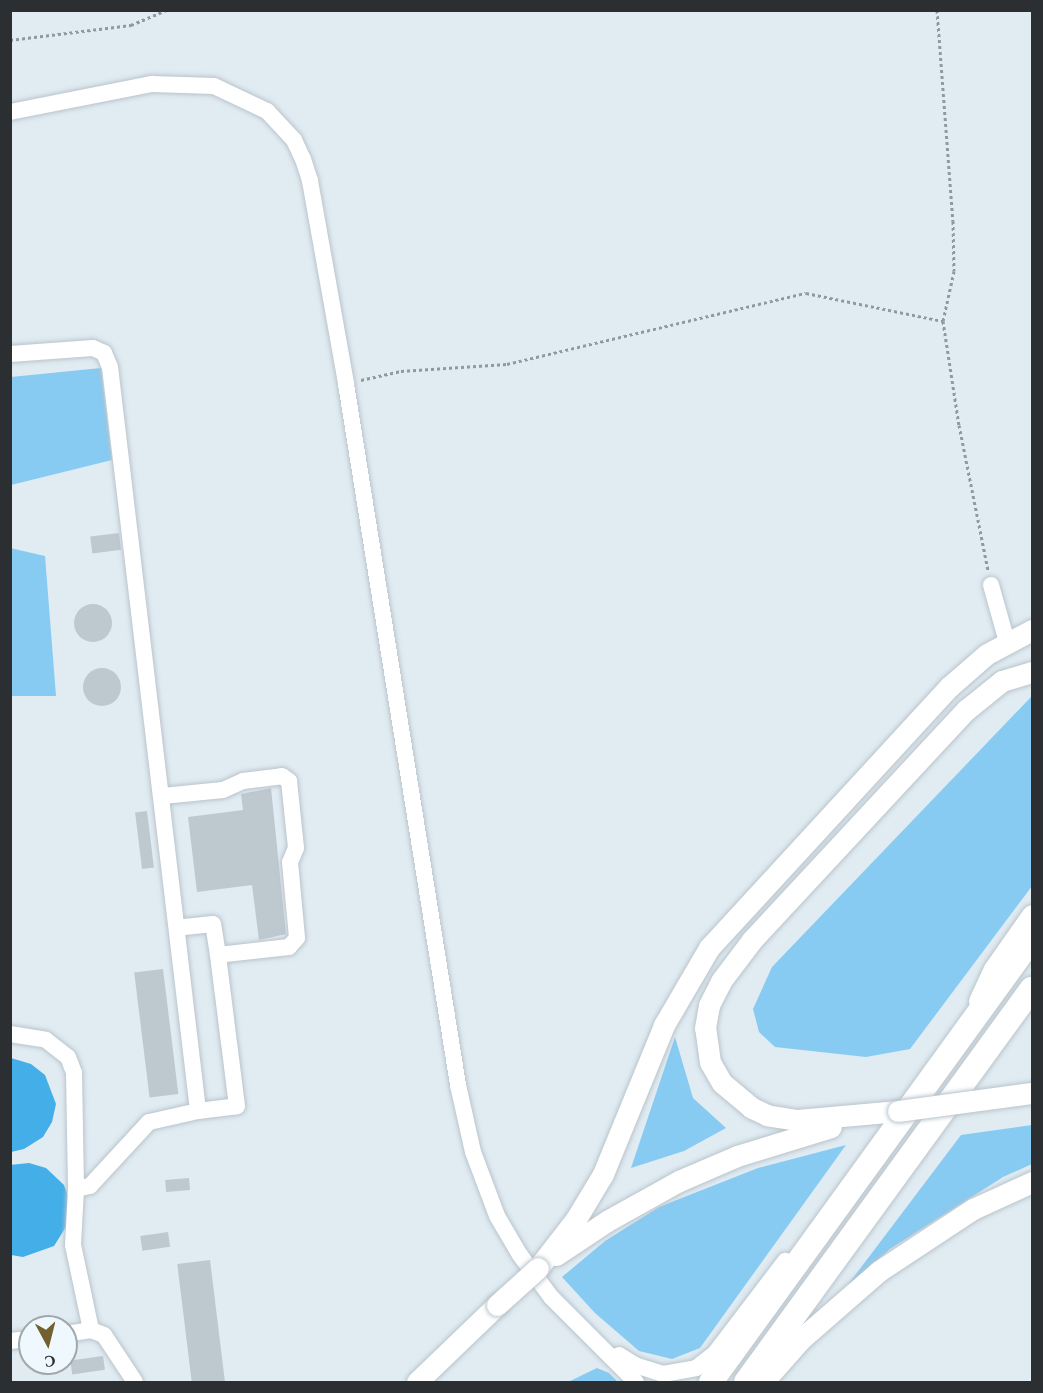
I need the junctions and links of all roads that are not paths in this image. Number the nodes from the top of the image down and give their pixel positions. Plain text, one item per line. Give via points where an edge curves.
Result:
1 (10, 112) edge
2 (10, 354) edge
3 (991, 585) road end
4 (1032, 630) edge
5 (1006, 642) junction
6 (1032, 672) edge
7 (163, 796) junction
8 (1032, 915) edge
9 (177, 928) junction
10 (1032, 939) edge
11 (218, 955) junction
12 (1032, 988) edge
13 (10, 1034) edge
14 (963, 1036) junction
15 (1032, 1093) edge
16 (198, 1111) junction
17 (835, 1122) junction
18 (1032, 1182) edge
19 (76, 1189) junction
20 (828, 1222) junction
21 (582, 1226) junction
22 (91, 1330) junction
23 (78, 1332) edge
24 (598, 1341) junction
25 (135, 1383) edge
26 (417, 1383) edge
27 (636, 1383) edge
28 (711, 1383) edge
29 (746, 1383) edge
30 (763, 1383) edge

1 - 24 street via 173,83 214,86 267,111 294,140 310,181 346,384 468,1131 487,1193 508,1237 551,1297
2 - 7 street via 93,348 104,353 110,367
3 - 5 street
4 - 5 main road
5 - 21 main road via 949,687 768,880 704,956 668,1016
6 - 17 main road via 1002,681 966,710 788,900 732,964 714,993 706,1014 707,1053 716,1074 731,1093 752,1108 781,1118
7 - 9 street
7 - 11 street via 223,790 243,781 282,776 289,782 296,848 290,862 297,938 289,946
8 - 14 main road via 994,969
9 - 11 street via 213,924
9 - 16 street
10 - 14 highway
11 - 16 street via 237,1106
12 - 29 highway
13 - 19 street via 46,1040 68,1058 74,1073
14 - 20 highway
15 - 17 main road, bridge
16 - 19 street via 149,1122 90,1186
17 - 21 main road via 712,1166
18 - 30 main road via 973,1209 879,1271 801,1339
19 - 22 street via 73,1245
20 - 24 street via 790,1254 715,1353 696,1368 676,1374 649,1371
20 - 28 highway
21 - 26 main road, bridge
22 - 23 street
22 - 25 street via 104,1335
24 - 27 street

